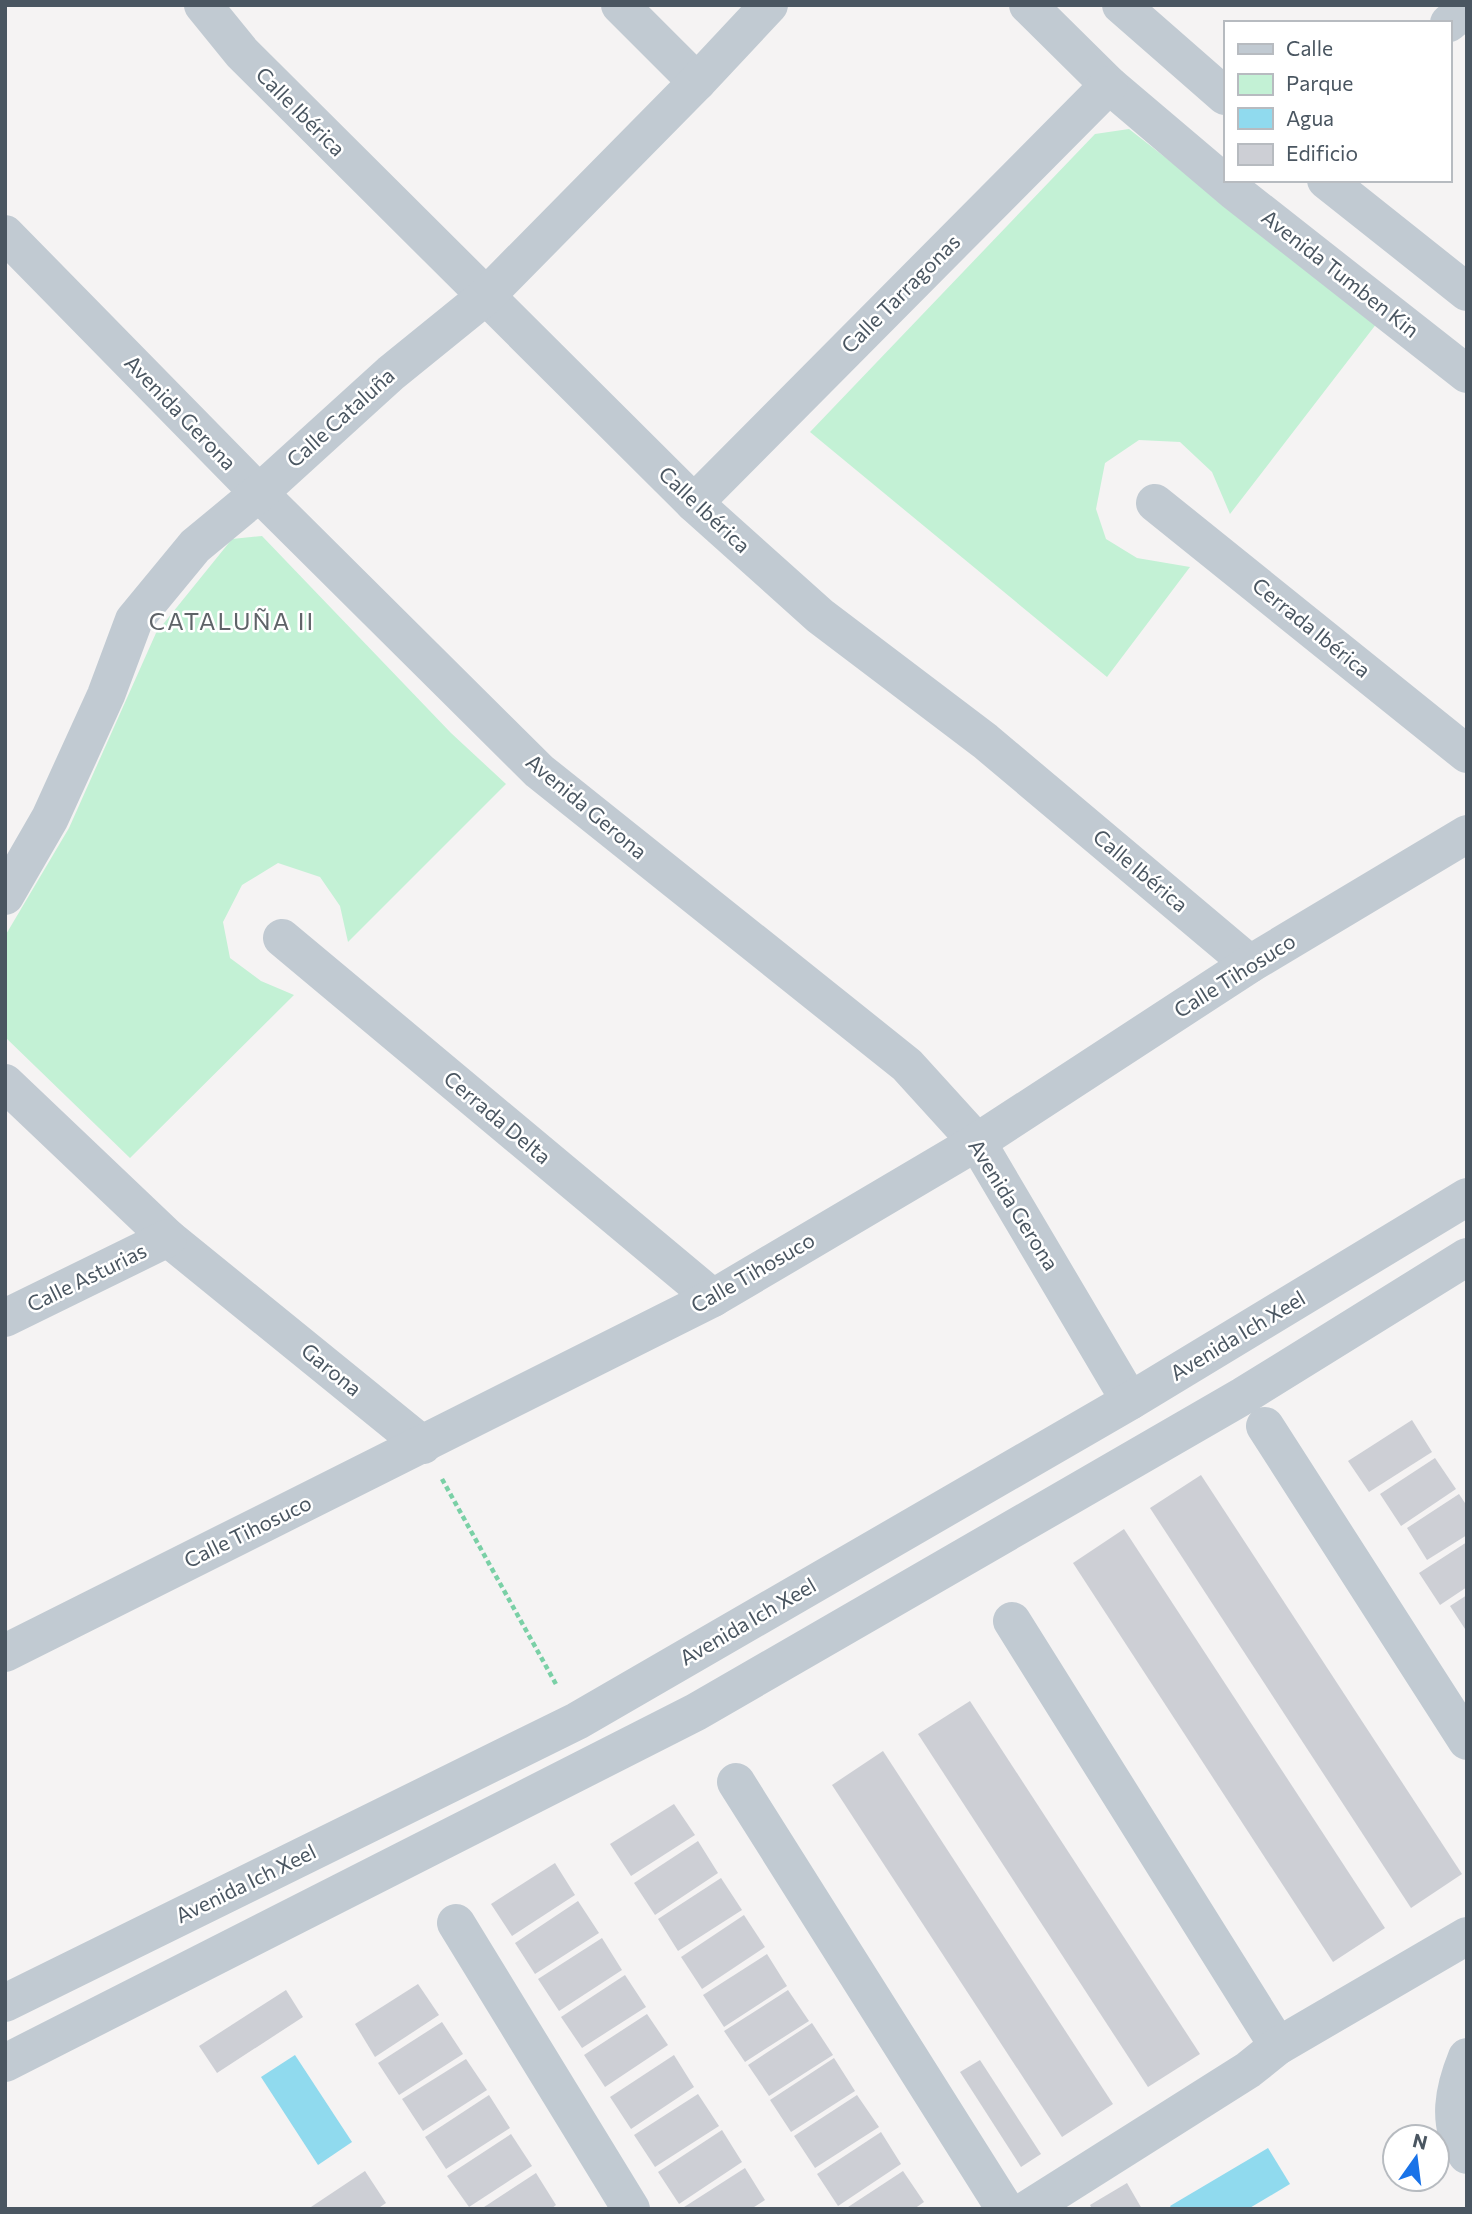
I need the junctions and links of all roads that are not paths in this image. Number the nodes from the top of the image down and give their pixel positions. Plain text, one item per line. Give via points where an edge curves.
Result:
1 (203, 5) edge
2 (620, 5) edge
3 (769, 5) edge
4 (1028, 5) edge
5 (1121, 5) edge
6 (1467, 8) edge
7 (1451, 21) edge
8 (697, 82) junction
9 (1109, 85) junction
10 (1224, 95) edge
11 (1224, 172) edge
12 (1329, 182) edge
13 (1242, 186) edge
14 (5, 234) edge
15 (1467, 292) edge
16 (486, 296) junction
17 (1467, 374) edge
18 (258, 493) junction
19 (694, 503) junction
20 (1155, 503) dead end
21 (1467, 754) edge
22 (1467, 834) edge
23 (5, 896) edge
24 (282, 938) dead end
25 (1250, 964) junction
26 (5, 1083) edge
27 (976, 1142) junction
28 (1467, 1197) edge
29 (169, 1238) junction
30 (1467, 1257) edge
31 (713, 1298) junction
32 (5, 1318) edge
33 (1130, 1401) junction
34 (1265, 1426) dead end
35 (423, 1445) junction
36 (1012, 1621) dead end
37 (5, 1653) edge
38 (1467, 1741) edge
39 (736, 1782) dead end
40 (456, 1923) dead end
41 (1464, 1946) edge
42 (5, 2003) edge
43 (1278, 2046) junction
44 (1467, 2057) edge
45 (5, 2063) edge
46 (1467, 2155) edge
47 (631, 2209) edge
48 (1005, 2209) edge
49 (1028, 2209) edge

1 - 16 street, Calle Ibérica via 242,53
2 - 8 street
3 - 8 street, Calle Cataluña
4 - 9 street, Avenida Tumben Kin
5 - 10 street
6 - 7 street
8 - 16 street, Calle Cataluña
9 - 11 street, Avenida Tumben Kin
9 - 19 street, Calle Tarragonas
12 - 15 street
13 - 17 street, Avenida Tumben Kin
14 - 18 street, Avenida Gerona
16 - 18 street, Calle Cataluña via 391,373
16 - 19 street, Calle Ibérica
18 - 23 street, Calle Cataluña via 195,546 134,620 106,695 50,818
18 - 27 street, Avenida Gerona via 539,771 907,1065
19 - 25 street, Calle Ibérica via 820,616 985,741
20 - 21 street, Cerrada Ibérica
22 - 25 street, Calle Tihosuco
24 - 31 street, Cerrada Delta
25 - 27 street, Calle Tihosuco
26 - 29 street, Garona
27 - 31 street, Calle Tihosuco
27 - 33 street, Avenida Gerona
28 - 33 street, Avenida Ich Xeel
29 - 32 street, Calle Asturias
29 - 35 street, Garona
30 - 45 street via 1243,1396 696,1712
31 - 35 street, Calle Tihosuco
33 - 42 street, Avenida Ich Xeel via 577,1721
34 - 38 street
35 - 37 street, Calle Tihosuco
36 - 43 street
39 - 48 street
40 - 47 street
41 - 43 street
43 - 49 street via 1248,2070
44 - 46 street via 1455,2088 1454,2121

